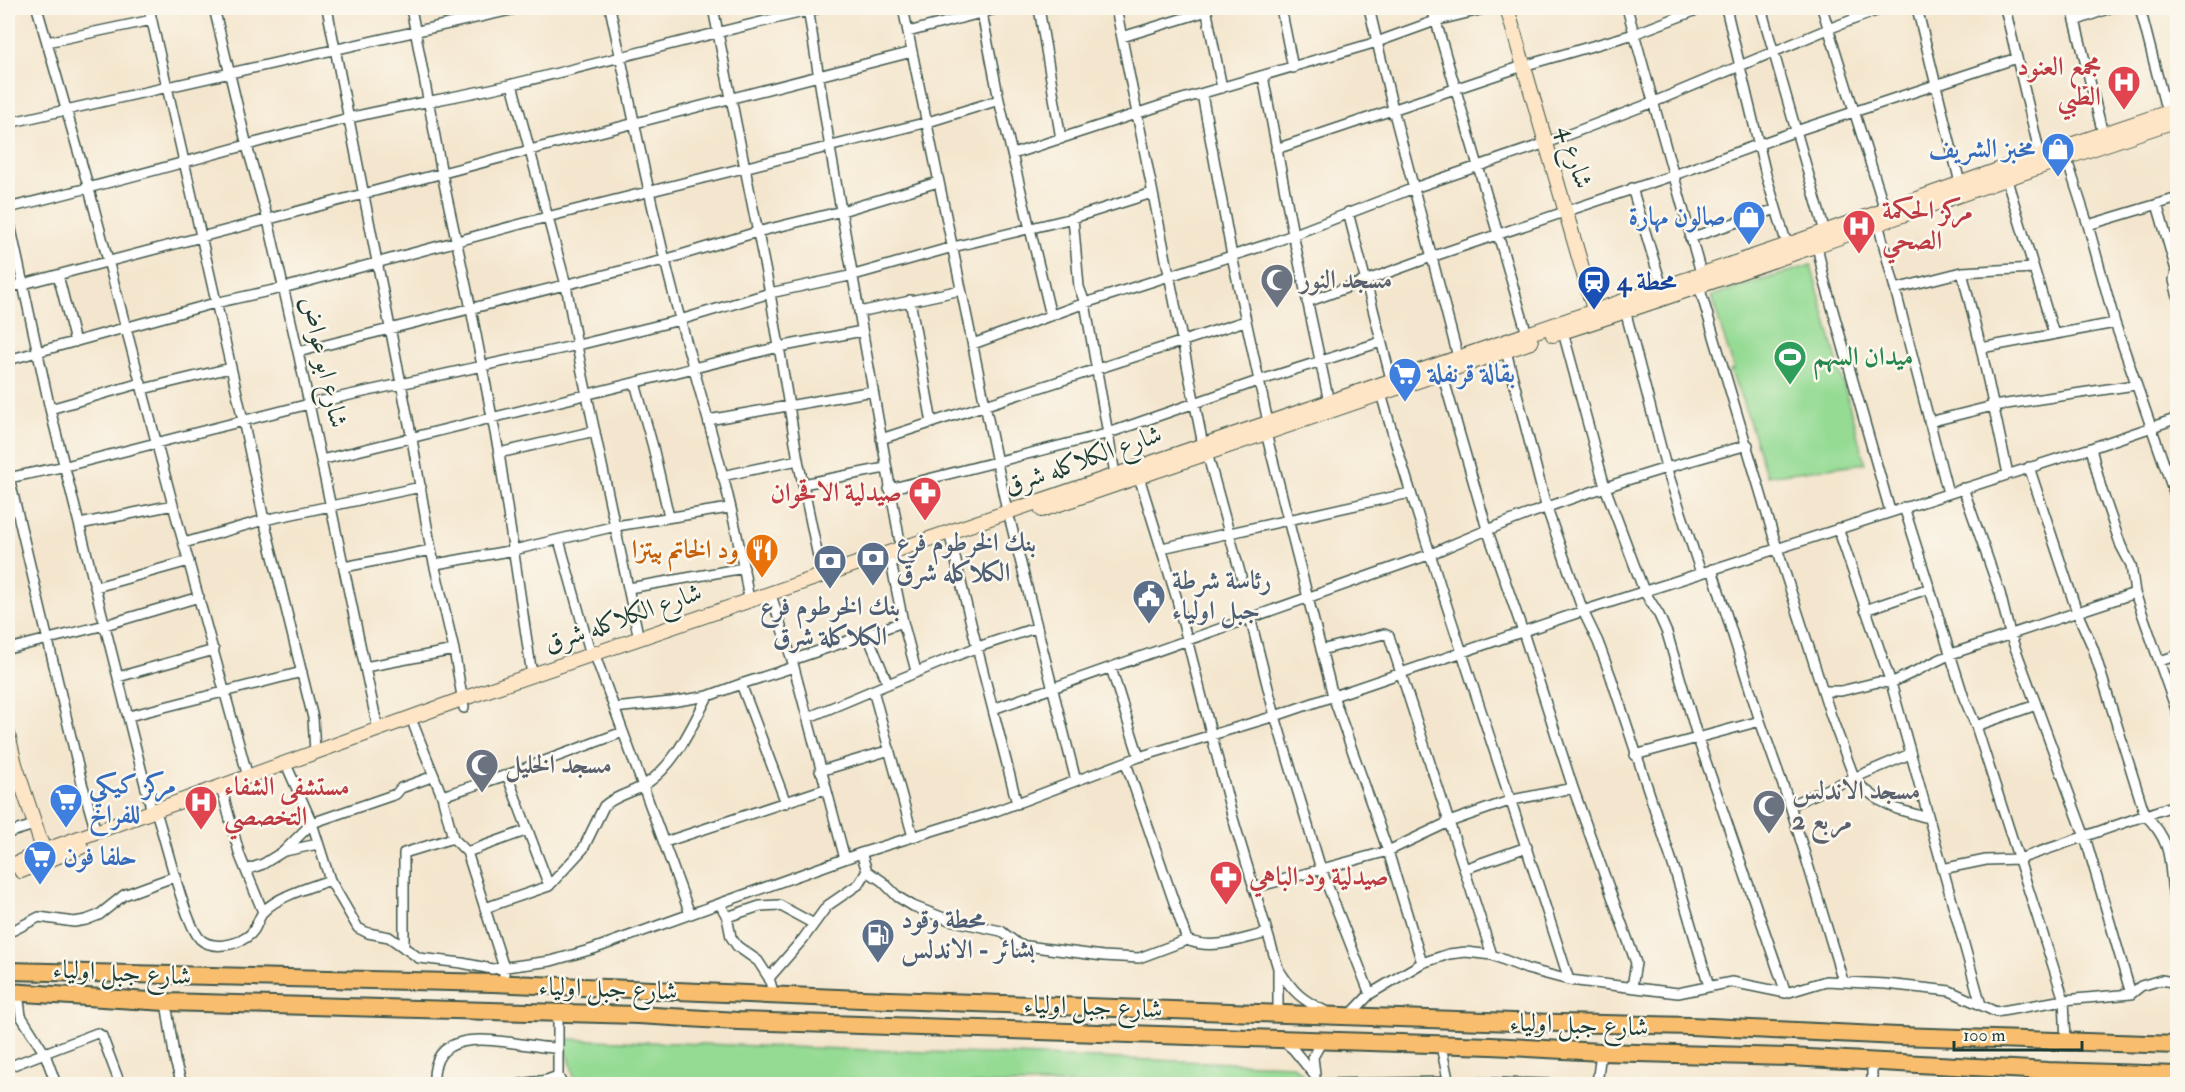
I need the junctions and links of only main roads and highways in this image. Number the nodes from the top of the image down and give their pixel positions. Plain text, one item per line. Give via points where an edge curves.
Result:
1 (8, 971) edge
2 (13, 992) edge
3 (713, 992) junction
4 (750, 994) junction
5 (703, 1018) junction
6 (735, 1020) junction
7 (2087, 1042) junction
8 (2136, 1044) junction
9 (2178, 1045) edge
10 (2087, 1071) junction
11 (2135, 1073) junction
12 (2178, 1075) edge
13 (2048, 1078) edge

1 - 3 highway, شارع جبل اولياء via 504,976
2 - 5 highway, شارع جبل اولياء via 166,1002
3 - 4 highway, شارع جبل اولياء
3 - 5 highway
4 - 6 highway
4 - 7 highway, شارع جبل اولياء
5 - 6 highway, شارع جبل اولياء
6 - 13 highway, شارع جبل اولياء via 1872,1062
7 - 8 highway, شارع جبل اولياء
7 - 10 highway
8 - 9 highway, شارع جبل اولياء
8 - 11 highway
10 - 11 highway, شارع جبل اولياء
10 - 13 highway, شارع جبل اولياء
11 - 12 highway, شارع جبل اولياء

